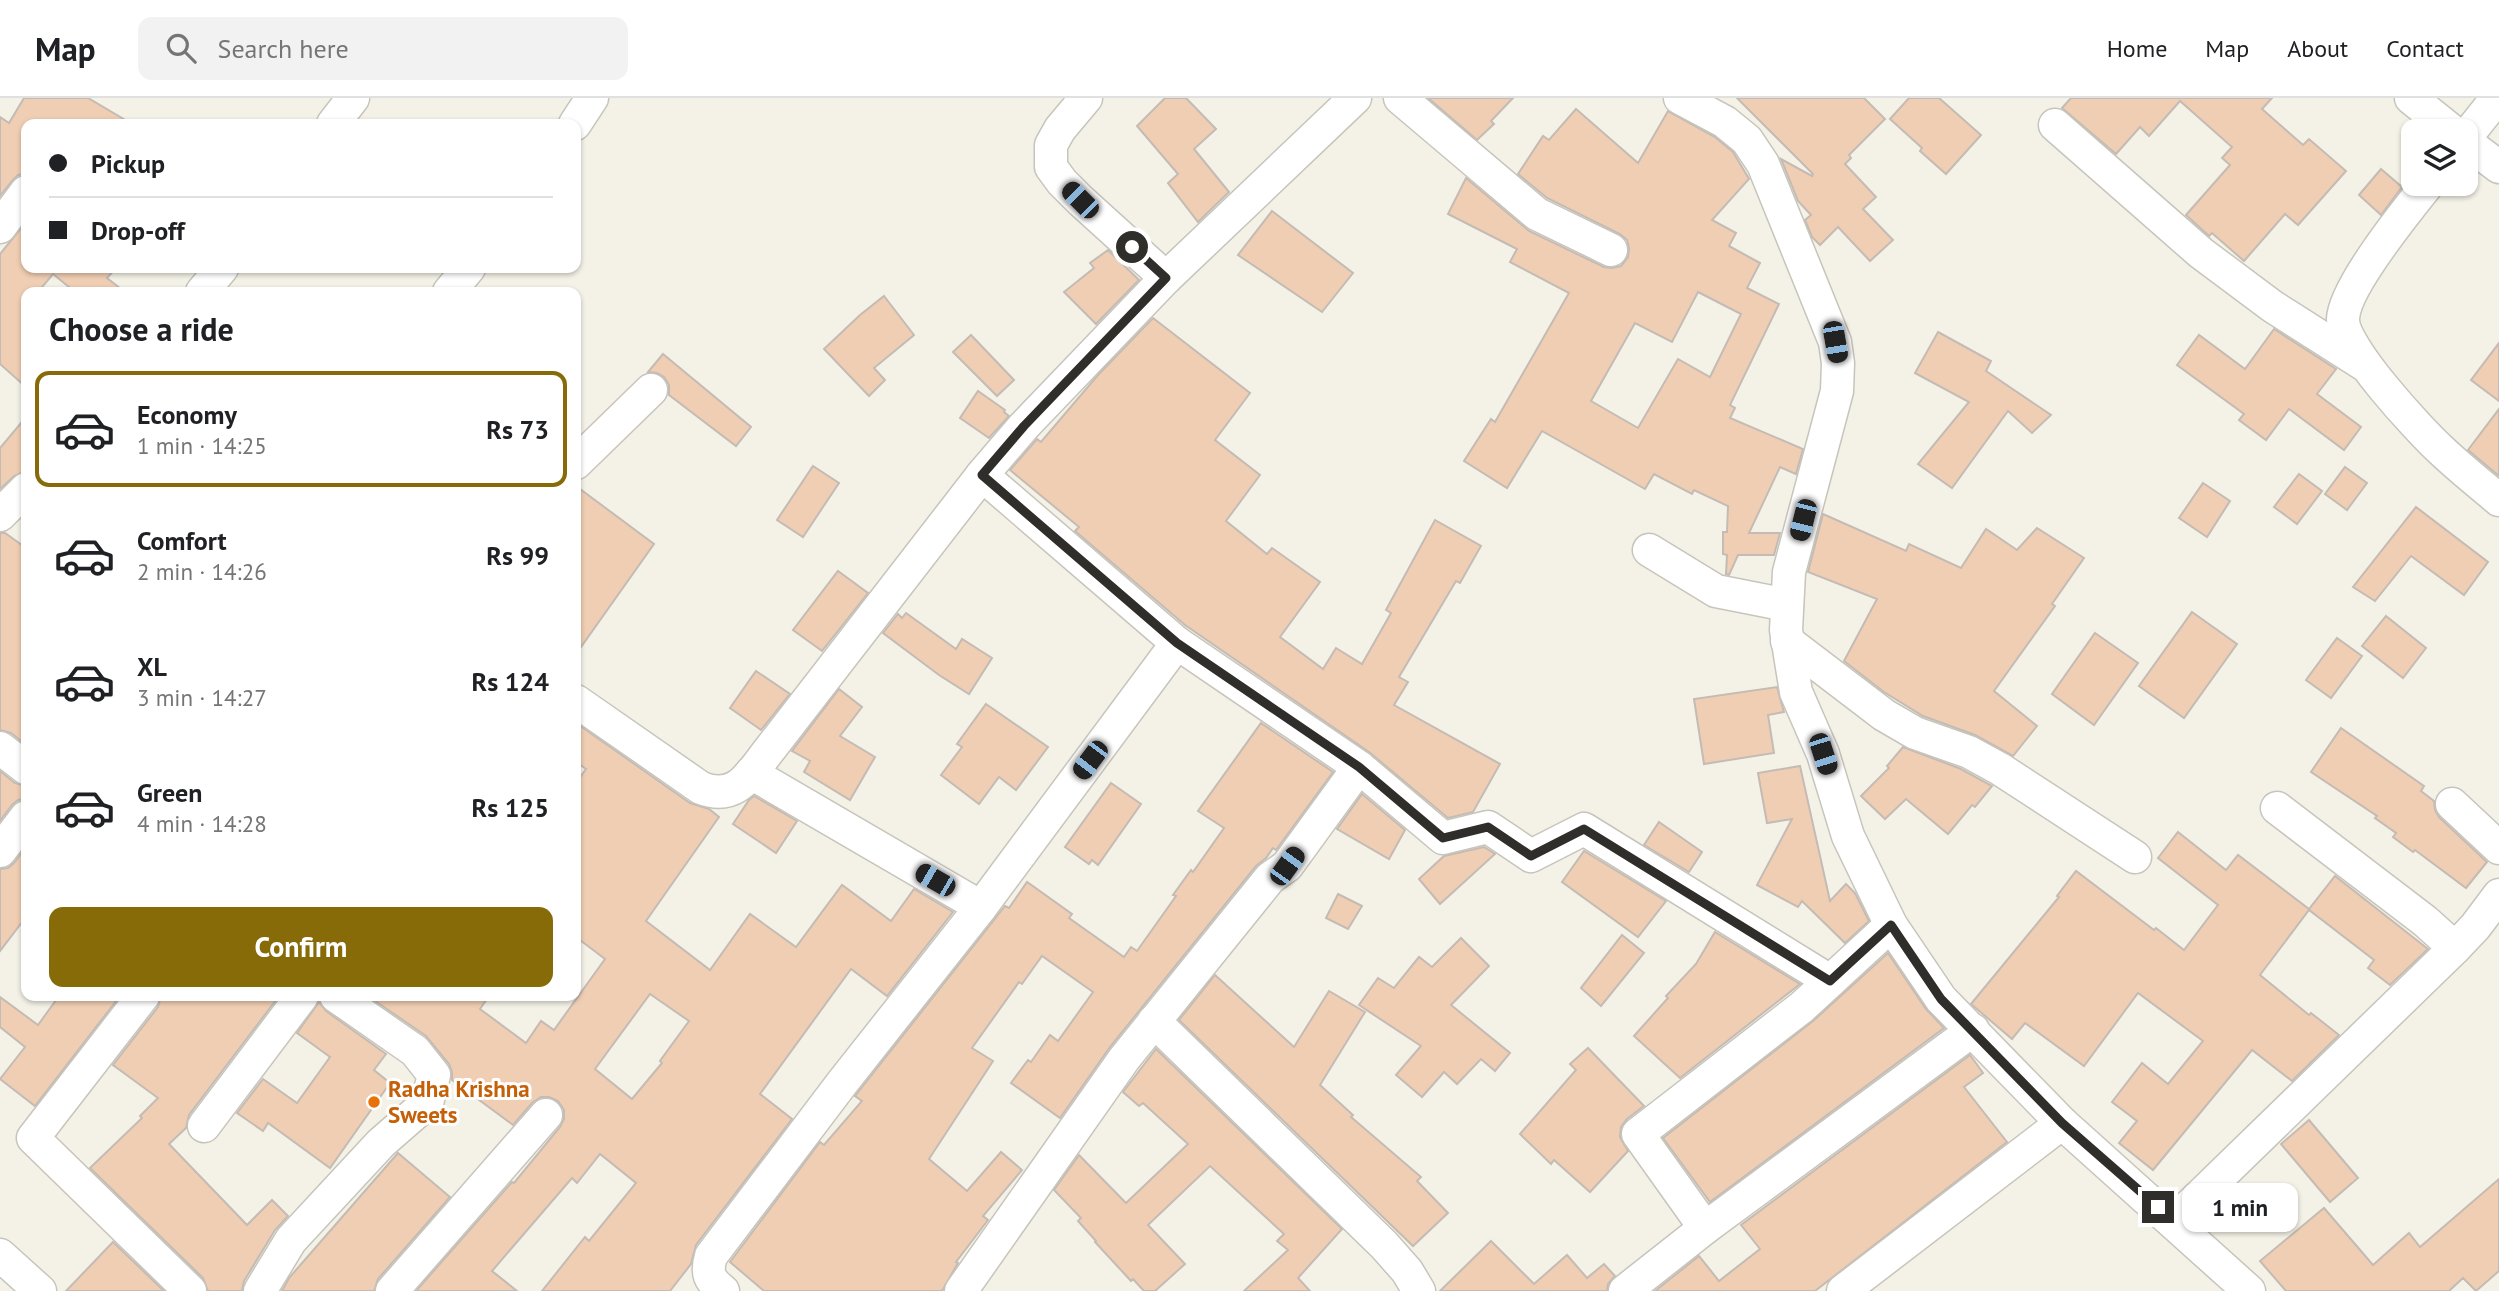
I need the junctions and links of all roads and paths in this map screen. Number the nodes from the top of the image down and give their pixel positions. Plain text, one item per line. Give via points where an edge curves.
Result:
1 (354, 98) edge
2 (592, 98) edge
3 (1086, 98) edge
4 (1355, 98) edge
5 (1401, 98) edge
6 (1680, 98) edge
7 (2411, 98) edge
8 (2497, 98) edge
9 (337, 119) edge
10 (578, 119) edge
11 (2437, 119) edge
12 (2478, 123) edge
13 (2056, 125) dead end
14 (2478, 149) edge
15 (2499, 167) edge
16 (2418, 196) edge
17 (21, 199) edge
18 (0, 227) edge
19 (1611, 250) dead end
20 (218, 273) edge
21 (465, 273) edge
22 (1166, 278) junction
23 (206, 287) edge
24 (453, 287) edge
25 (2367, 367) junction
26 (651, 390) dead end
27 (581, 458) edge
28 (982, 475) junction
29 (21, 494) edge
30 (2499, 500) edge
31 (0, 515) edge
32 (1649, 550) dead end
33 (1787, 605) junction
34 (1787, 641) junction
35 (1177, 643) junction
36 (581, 704) edge
37 (0, 748) edge
38 (21, 764) edge
39 (1359, 767) junction
40 (751, 773) junction
41 (2452, 804) dead end
42 (2277, 808) dead end
43 (21, 824) edge
44 (2499, 848) edge
45 (0, 851) edge
46 (2135, 857) dead end
47 (2499, 895) edge
48 (981, 907) junction
49 (1891, 925) junction
50 (2455, 948) junction
51 (1830, 981) junction
52 (139, 1001) edge
53 (298, 1001) edge
54 (342, 1001) edge
55 (1154, 1021) junction
56 (1973, 1030) junction
57 (546, 1115) dead end
58 (2062, 1123) junction
59 (204, 1126) dead end
60 (2174, 1221) junction
61 (1705, 1228) junction
62 (0, 1255) edge
63 (40, 1291) edge
64 (190, 1291) edge
65 (260, 1291) edge
66 (392, 1291) edge
67 (723, 1291) edge
68 (961, 1291) edge
69 (1419, 1291) edge
70 (1625, 1291) edge
71 (1843, 1291) edge
72 (2249, 1291) edge

1 - 9 street
2 - 10 street
3 - 22 street via 1051,145 1051,167 1080,200
4 - 22 street
5 - 19 street via 1537,214
6 - 33 street via 1726,122 1747,140 1763,164 1835,342 1837,391 1790,572
7 - 11 street
8 - 12 street
13 - 25 street via 2201,253
14 - 15 street
16 - 25 street via 2350,294 2343,320
17 - 18 street
20 - 23 street
21 - 24 street
22 - 28 street
25 - 30 street via 2441,450
26 - 27 street
28 - 35 street
28 - 40 street
29 - 31 street
32 - 33 street via 1716,591
33 - 34 street
34 - 46 street via 1884,715 2000,769
34 - 49 street via 1796,692 1823,754 1849,836
35 - 39 street
35 - 48 street
36 - 40 street via 701,788 715,793 735,790
37 - 38 street
39 - 51 street via 1443,838 1488,827 1531,856 1584,829
39 - 55 street via 1287,866 1270,878
40 - 48 street
41 - 44 street
42 - 50 street
43 - 45 street
47 - 50 street
48 - 67 street via 711,1256 707,1269 711,1282
49 - 51 street
49 - 56 street via 1941,999
50 - 60 street
51 - 61 street via 1638,1134
52 - 64 street via 33,1138
53 - 59 street
54 - 65 street via 415,1051 434,1074 427,1102 381,1143 291,1240
55 - 68 street
55 - 69 street via 1384,1245
56 - 58 street
56 - 61 street
57 - 66 street
58 - 60 street
58 - 71 street
60 - 72 street
61 - 70 street
62 - 63 street

